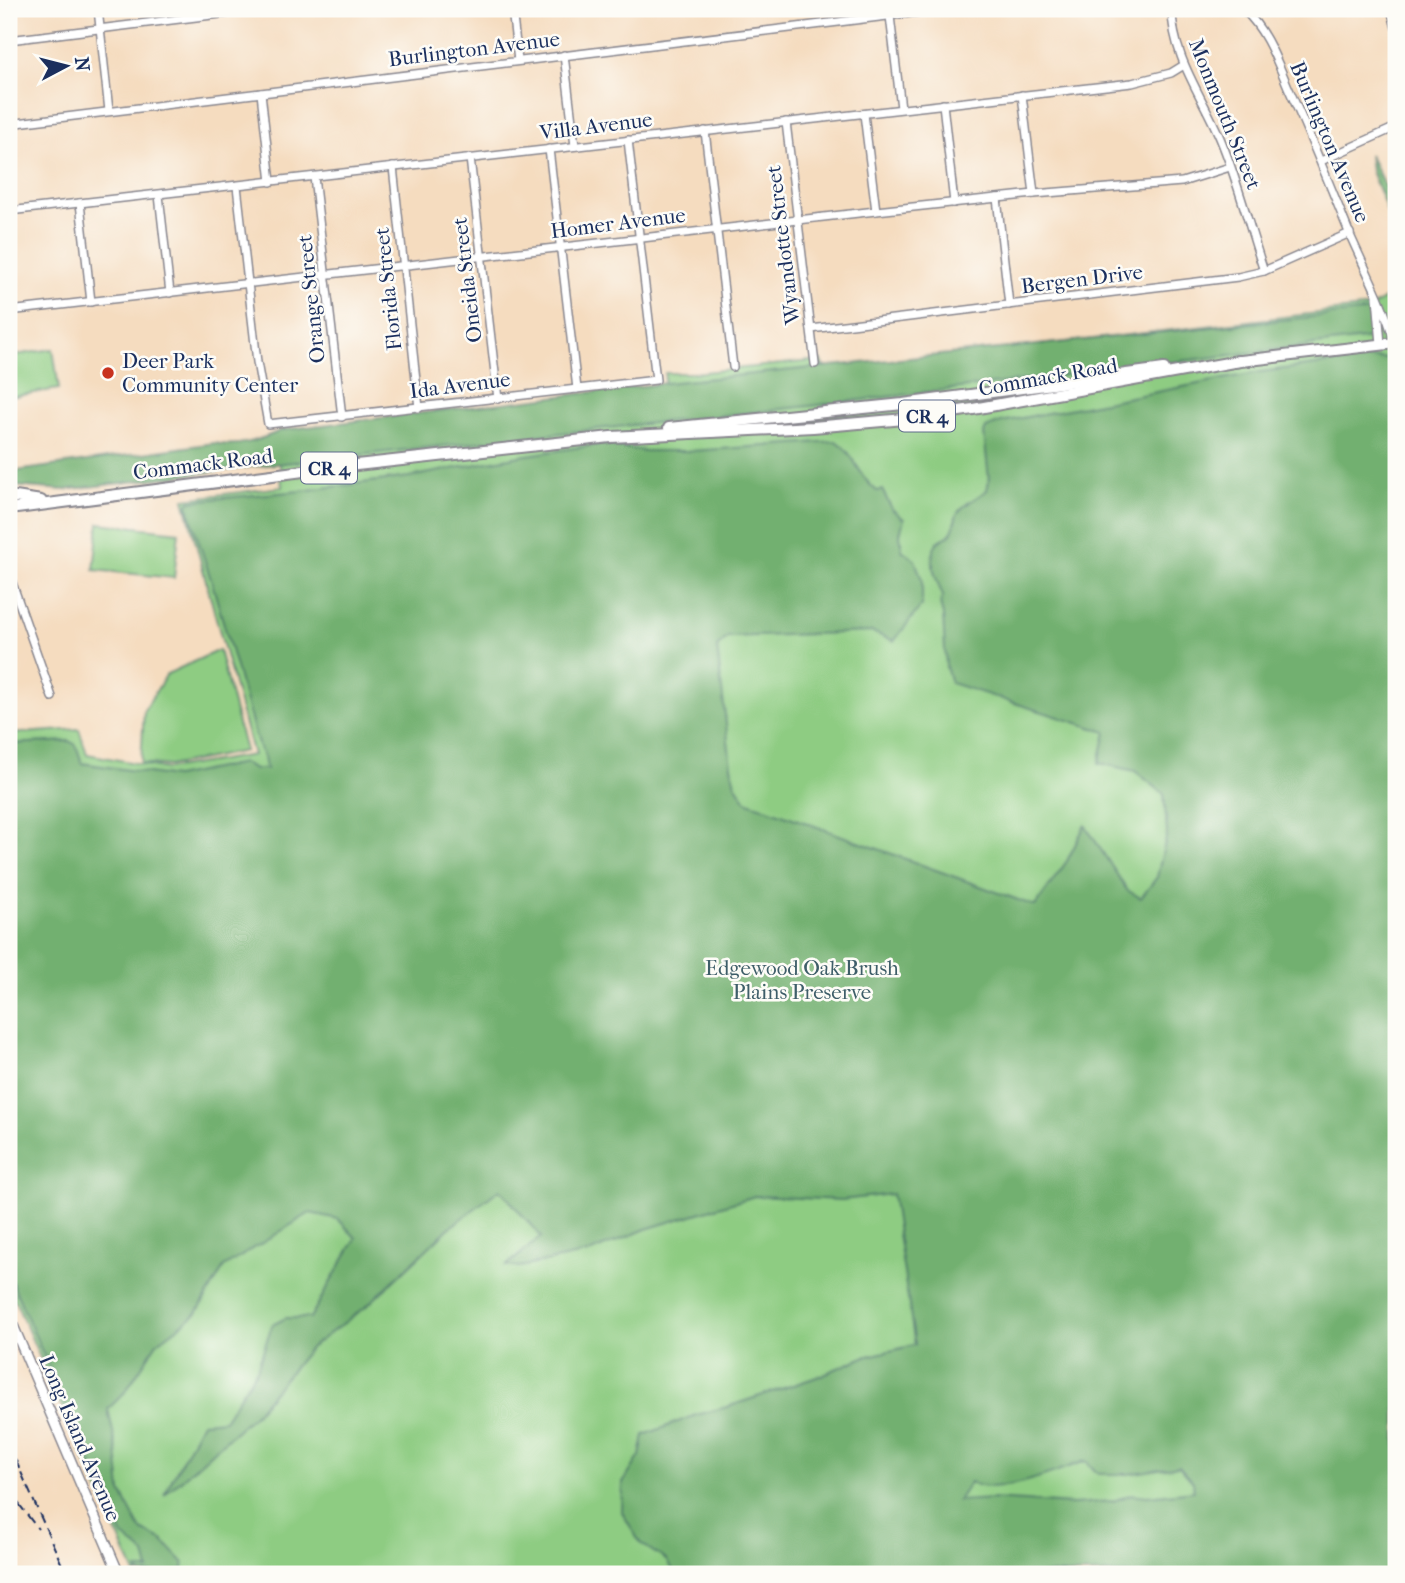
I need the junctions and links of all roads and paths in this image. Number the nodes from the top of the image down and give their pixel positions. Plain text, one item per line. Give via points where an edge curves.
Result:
1 (98, 9) edge
2 (261, 9) edge
3 (512, 9) edge
4 (944, 9) edge
5 (1172, 9) edge
6 (1244, 9) edge
7 (1391, 9) edge
8 (927, 10) edge
9 (890, 16) junction
10 (1396, 28) edge
11 (101, 29) junction
12 (9, 40) edge
13 (564, 55) junction
14 (519, 61) junction
15 (1184, 65) junction
16 (261, 93) junction
17 (1022, 95) junction
18 (943, 104) junction
19 (901, 108) junction
20 (109, 111) junction
21 (864, 114) junction
22 (786, 122) junction
23 (9, 124) edge
24 (1396, 127) edge
25 (705, 131) junction
26 (628, 140) junction
27 (575, 146) junction
28 (549, 149) junction
29 (470, 158) junction
30 (1321, 161) junction
31 (393, 167) junction
32 (1230, 167) junction
33 (314, 177) junction
34 (271, 182) junction
35 (237, 186) junction
36 (1034, 194) junction
37 (159, 195) junction
38 (997, 198) junction
39 (80, 203) junction
40 (954, 203) junction
41 (9, 211) edge
42 (876, 211) junction
43 (797, 220) junction
44 (716, 230) junction
45 (1350, 233) junction
46 (639, 238) junction
47 (561, 248) junction
48 (482, 257) junction
49 (403, 266) junction
50 (1264, 271) junction
51 (326, 275) junction
52 (9, 278) edge
53 (248, 284) junction
54 (170, 293) junction
55 (1376, 293) junction
56 (91, 302) junction
57 (1009, 305) junction
58 (10, 310) edge
59 (811, 329) junction
60 (1396, 343) edge
61 (1381, 344) junction
62 (815, 364) dead end
63 (733, 367) dead end
64 (578, 389) junction
65 (498, 398) junction
66 (419, 408) junction
67 (342, 417) junction
68 (9, 496) edge
69 (47, 503) junction
70 (9, 509) edge
71 (9, 574) edge
72 (52, 697) dead end
73 (9, 1316) edge
74 (119, 1574) edge

1 - 11 street
2 - 11 street
3 - 14 street
4 - 8 street, Burlington Avenue
5 - 15 street, Monmouth Street
6 - 30 street, Burlington Avenue via 1266,38
7 - 10 street
8 - 9 street, Burlington Avenue
9 - 13 street, Burlington Avenue
9 - 19 street
11 - 12 street
11 - 20 street
13 - 14 street, Burlington Avenue
13 - 27 street
14 - 16 street, Burlington Avenue
15 - 17 street, Villa Avenue via 1152,79
15 - 32 street, Monmouth Street
16 - 20 street, Burlington Avenue
16 - 34 street
17 - 18 street, Villa Avenue
17 - 36 street
18 - 19 street, Villa Avenue
18 - 40 street
19 - 21 street, Villa Avenue
20 - 23 street, Burlington Avenue
21 - 22 street, Villa Avenue
21 - 42 street
22 - 25 street, Villa Avenue
22 - 43 street, Wyandotte Street
24 - 30 street
25 - 26 street, Villa Avenue
25 - 44 street
26 - 27 street, Villa Avenue
26 - 46 street
27 - 28 street, Villa Avenue
28 - 29 street, Villa Avenue
28 - 47 street
29 - 31 street, Villa Avenue
29 - 48 street, Oneida Street
30 - 45 street, Burlington Avenue
31 - 33 street, Villa Avenue
31 - 49 street, Florida Street
32 - 36 street, Homer Avenue via 1182,182
32 - 50 street, Monmouth Street
33 - 34 street, Villa Avenue
33 - 51 street, Orange Street
34 - 35 street, Villa Avenue
35 - 37 street, Villa Avenue
35 - 53 street
36 - 38 street, Homer Avenue
37 - 39 street, Villa Avenue
37 - 54 street
38 - 40 street, Homer Avenue
38 - 57 street
39 - 41 street, Villa Avenue
39 - 56 street
40 - 42 street, Homer Avenue
42 - 43 street, Homer Avenue
43 - 44 street, Homer Avenue
43 - 59 street, Wyandotte Street
44 - 46 street, Homer Avenue
44 - 63 street
45 - 50 street, Bergen Drive
45 - 55 street, Burlington Avenue
46 - 47 street, Homer Avenue
46 - 64 street, Ida Avenue via 656,380
47 - 48 street, Homer Avenue
47 - 64 street
48 - 49 street, Homer Avenue
48 - 65 street, Oneida Street
49 - 51 street, Homer Avenue
49 - 66 street, Florida Street
50 - 57 street, Bergen Drive
51 - 53 street, Homer Avenue
51 - 67 street, Orange Street
52 - 58 street
53 - 54 street, Homer Avenue
53 - 67 street, Ida Avenue via 268,424
54 - 56 street, Homer Avenue
55 - 60 street, Burlington Avenue
55 - 61 street, Burlington Avenue
56 - 58 street, Homer Avenue
57 - 59 street, Bergen Drive
59 - 62 street, Wyandotte Street
60 - 61 main road, Commack Road / CR 4
61 - 69 main road, Commack Road / CR 4
64 - 65 street, Ida Avenue
65 - 66 street, Ida Avenue
66 - 67 street, Ida Avenue
68 - 69 main road
69 - 70 main road, Commack Road / CR 4
71 - 72 street
73 - 74 street, Long Island Avenue

